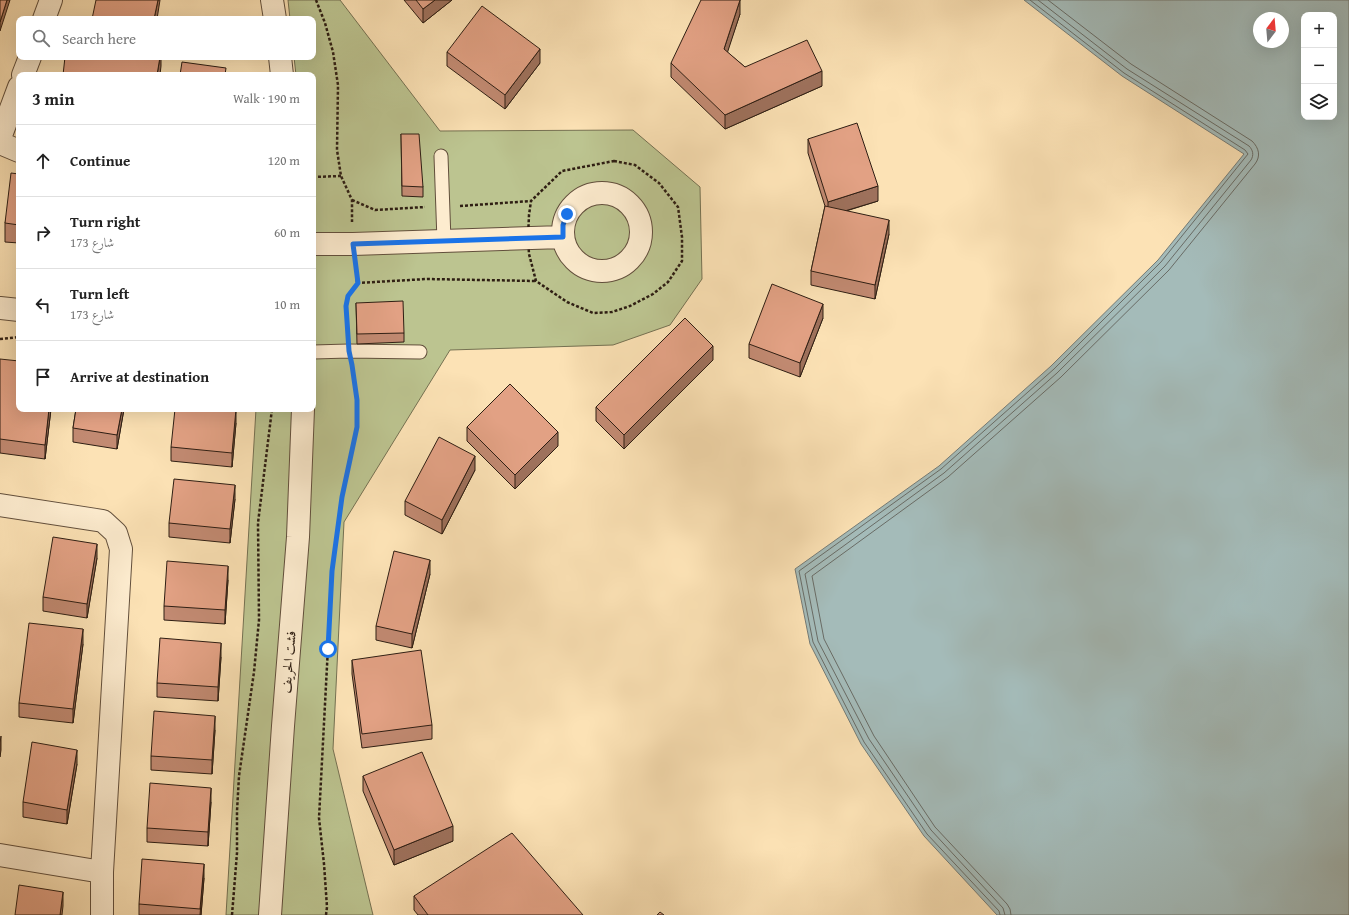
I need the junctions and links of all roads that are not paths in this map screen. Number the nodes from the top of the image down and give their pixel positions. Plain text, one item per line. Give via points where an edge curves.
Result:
1 (51, 0) edge
2 (272, 0) edge
3 (45, 16) edge
4 (275, 16) edge
5 (29, 60) edge
6 (280, 60) edge
7 (25, 72) edge
8 (282, 72) edge
9 (16, 95) edge
10 (0, 138) edge
11 (0, 143) edge
12 (16, 150) edge
13 (441, 156) dead end
14 (563, 237) dead end
15 (444, 241) junction
16 (316, 244) edge
17 (0, 308) edge
18 (16, 310) edge
19 (316, 352) edge
20 (420, 352) dead end
21 (303, 412) edge
22 (0, 505) edge
23 (0, 856) edge
24 (102, 872) junction
25 (102, 915) edge
26 (270, 915) edge

1 - 3 street
2 - 4 street
5 - 7 street
6 - 8 street
9 - 10 street
11 - 12 street
13 - 15 lane
14 - 15 street
15 - 16 street
17 - 18 street
19 - 20 lane
21 - 26 street, فشت الحريف via 298,538
22 - 24 street via 103,521 116,533 121,549
23 - 24 street
24 - 25 street

